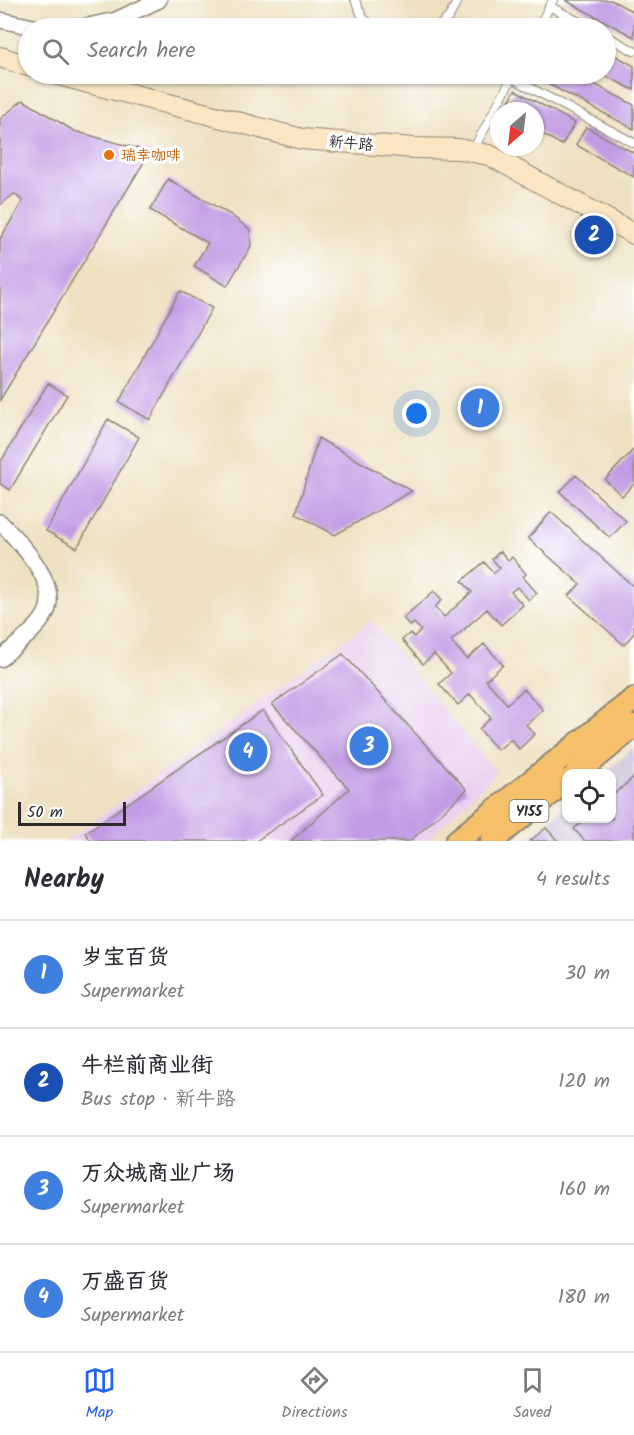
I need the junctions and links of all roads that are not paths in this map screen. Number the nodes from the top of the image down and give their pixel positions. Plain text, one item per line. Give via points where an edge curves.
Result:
1 (159, 0) edge
2 (355, 0) edge
3 (458, 0) edge
4 (551, 3) edge
5 (120, 18) edge
6 (363, 18) edge
7 (448, 18) edge
8 (543, 18) edge
9 (575, 18) edge
10 (0, 20) edge
11 (18, 24) edge
12 (616, 41) edge
13 (634, 51) edge
14 (0, 57) edge
15 (18, 63) edge
16 (93, 84) edge
17 (509, 84) edge
18 (527, 84) edge
19 (634, 143) edge
20 (473, 151) junction
21 (634, 234) edge
22 (0, 522) edge
23 (0, 659) edge
24 (634, 699) edge
25 (634, 726) edge
26 (582, 769) edge
27 (562, 785) edge
28 (457, 841) edge
29 (492, 841) edge

1 - 5 street
2 - 6 lane
3 - 7 lane
4 - 8 lane
4 - 9 lane
10 - 11 street
12 - 13 lane
14 - 15 street
16 - 20 street, 新牛路 via 302,139
17 - 20 lane
18 - 19 lane
20 - 21 street, 新牛路 via 489,155
22 - 23 street via 35,562 45,580 48,611
24 - 28 main road, Y155
25 - 26 main road
27 - 29 main road, Y155

